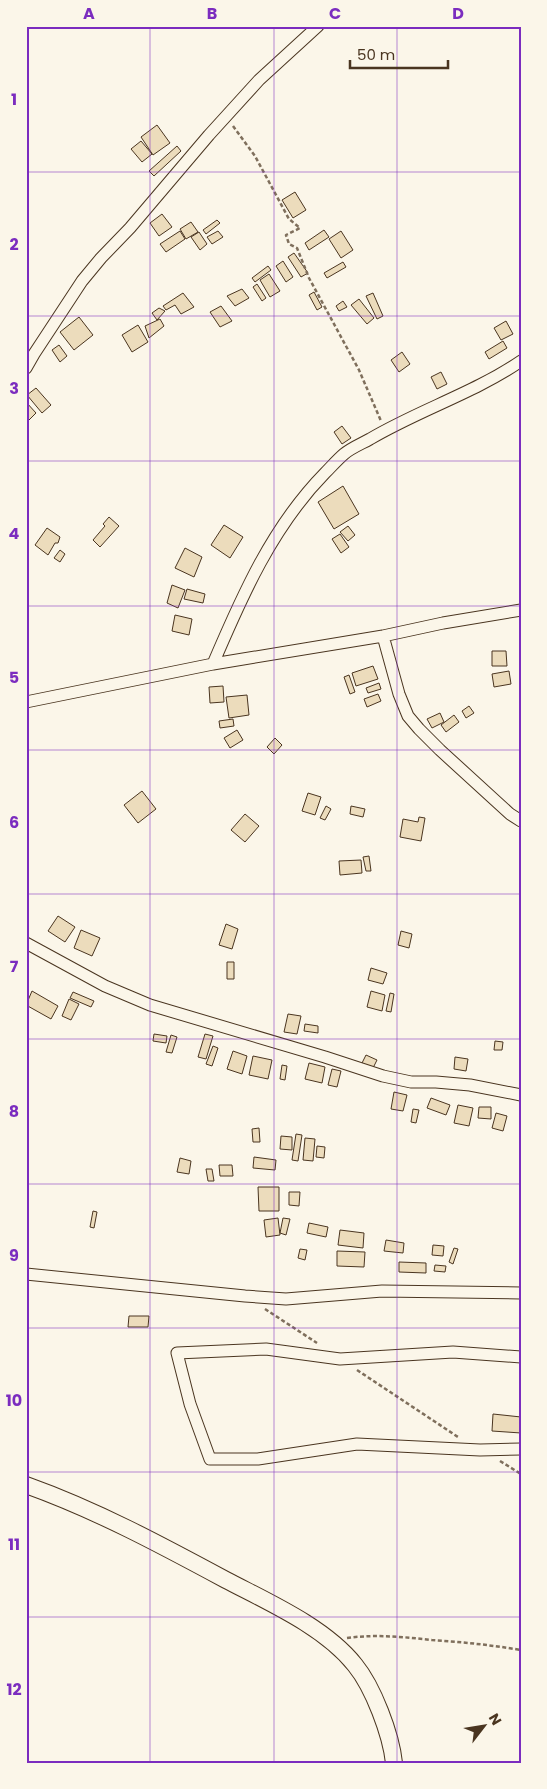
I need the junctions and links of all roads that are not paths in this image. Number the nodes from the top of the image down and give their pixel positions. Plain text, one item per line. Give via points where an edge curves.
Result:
1 (318, 26) edge
2 (521, 361) edge
3 (26, 368) edge
4 (521, 610) edge
5 (383, 636) junction
6 (212, 664) junction
7 (26, 702) edge
8 (521, 821) edge
9 (26, 943) edge
10 (521, 1095) edge
11 (26, 1274) edge
12 (521, 1293) edge
13 (521, 1357) edge
14 (521, 1449) edge
15 (26, 1485) edge
16 (394, 1763) edge

1 - 3 street via 259,80 101,258 82,281
2 - 6 street via 344,454 312,486 262,558
4 - 5 street via 443,622
5 - 6 street
5 - 8 street via 408,716 440,750
6 - 7 street
9 - 10 street via 105,986 150,1005 384,1076 411,1082 470,1085
11 - 12 street via 286,1299 382,1291
13 - 14 street via 453,1352 340,1359 266,1349 177,1353 190,1404 210,1459 258,1458 357,1444
15 - 16 main road via 126,1527 292,1615 329,1640 356,1665 369,1686 382,1717

